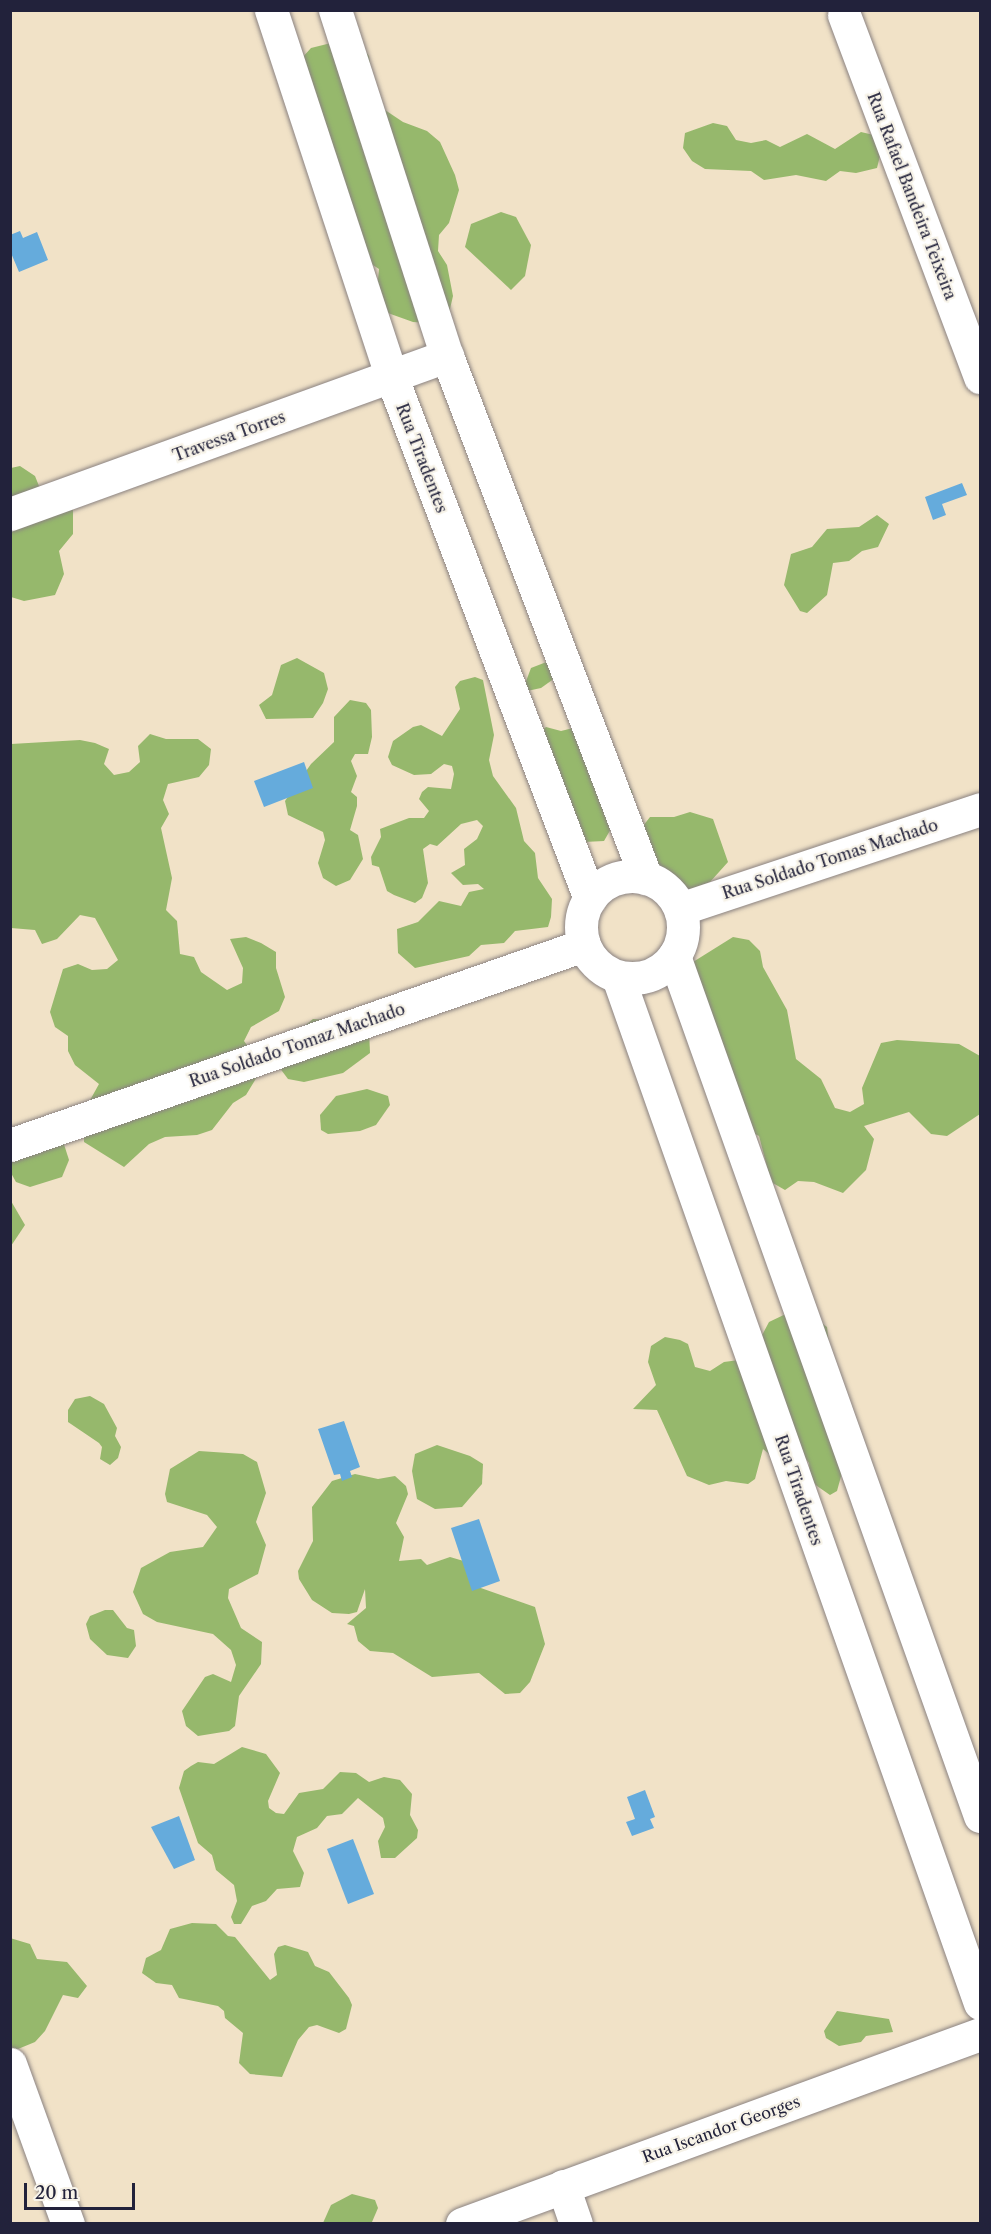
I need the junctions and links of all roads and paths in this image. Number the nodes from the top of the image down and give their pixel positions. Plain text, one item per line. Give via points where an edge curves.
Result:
1 (271, 10) edge
2 (335, 10) edge
3 (844, 15) dead end
4 (447, 356) junction
5 (981, 376) edge
6 (392, 378) junction
7 (10, 514) edge
8 (981, 809) edge
9 (646, 878) junction
10 (590, 899) junction
11 (680, 909) junction
12 (584, 945) junction
13 (674, 956) junction
14 (618, 977) junction
15 (10, 1145) edge
16 (981, 1816) edge
17 (981, 2003) edge
18 (981, 2034) edge
19 (10, 2064) edge
20 (563, 2186) junction
21 (68, 2223) edge
22 (462, 2223) edge
23 (576, 2223) edge

1 - 6 main road, Rua Tiradentes
2 - 4 main road
3 - 5 main road, Rua Rafael Bandeira Teixeira
4 - 6 main road, Travessa Torres
4 - 9 main road
6 - 7 main road, Travessa Torres
6 - 10 main road, Rua Tiradentes
8 - 11 main road, Rua Soldado Tomas Machado
9 - 10 main road via 614,879
9 - 11 main road via 672,896
10 - 12 main road via 583,914
11 - 13 main road via 681,941
12 - 14 main road via 592,959
12 - 15 main road, Rua Soldado Tomaz Machado
13 - 14 main road via 650,975
13 - 16 main road
14 - 17 main road, Rua Tiradentes
18 - 20 main road, Rua Iscandor Georges
19 - 21 main road
20 - 22 main road, Rua Iscandor Georges
20 - 23 main road

